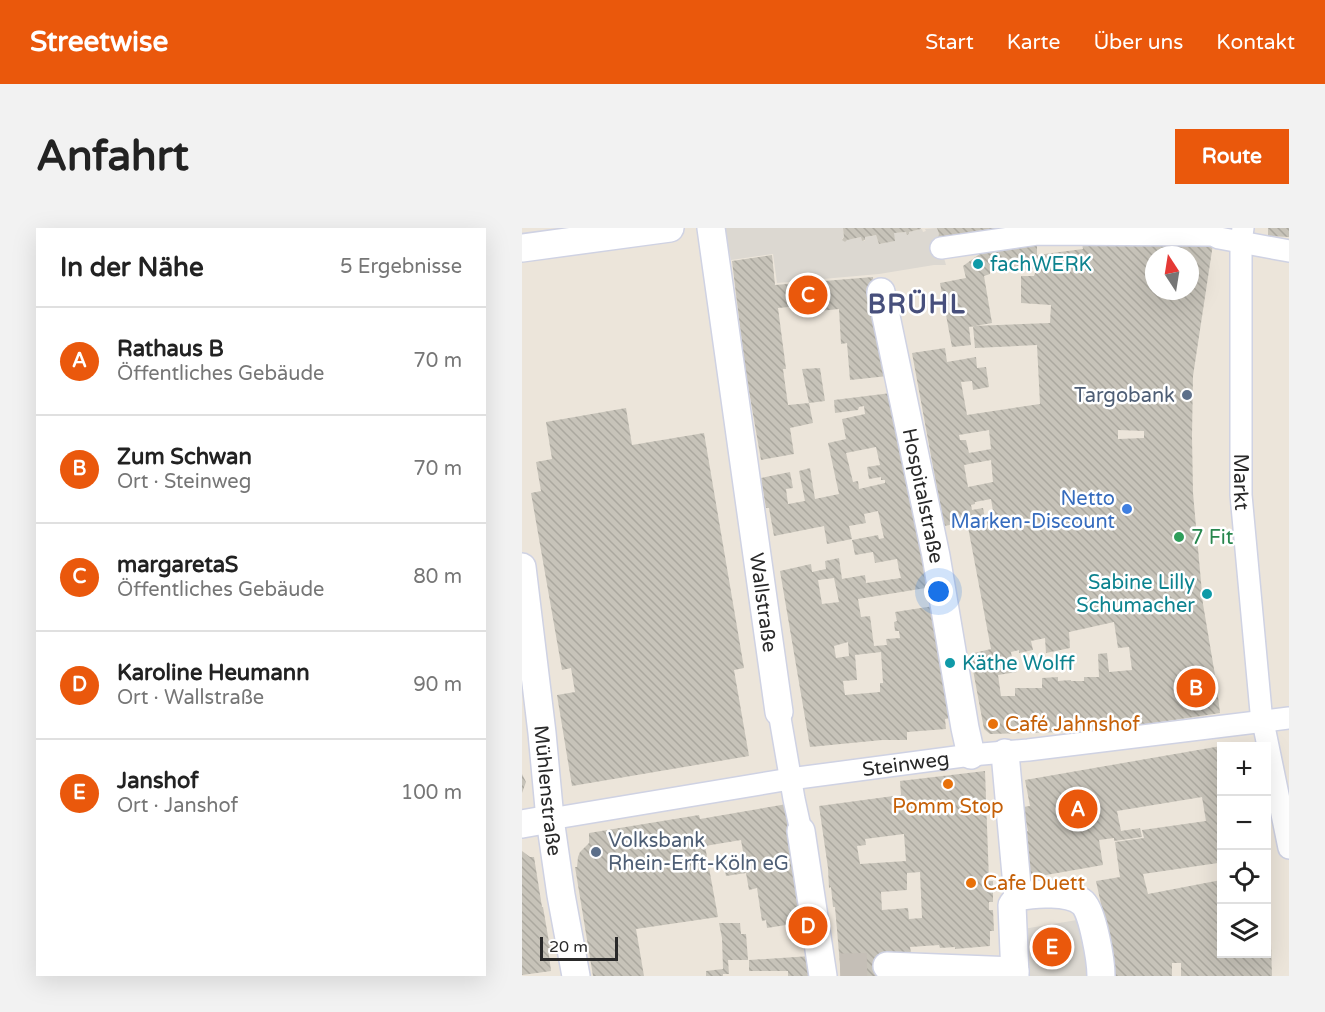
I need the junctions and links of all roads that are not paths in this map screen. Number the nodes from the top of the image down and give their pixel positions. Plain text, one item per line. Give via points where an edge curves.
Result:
1 (670, 228) edge
2 (711, 228) edge
3 (1242, 235) edge
4 (522, 248) edge
5 (941, 248) dead end
6 (1289, 251) edge
7 (880, 283) dead end
8 (522, 567) edge
9 (779, 712) joint
10 (1289, 718) edge
11 (1262, 721) junction
12 (1005, 753) junction
13 (971, 755) junction
14 (790, 779) junction
15 (550, 819) junction
16 (522, 824) edge
17 (801, 831) joint
18 (1289, 848) edge
19 (1018, 897) junction
20 (887, 966) tunnel mouth
21 (829, 970) edge
22 (1015, 973) edge
23 (576, 976) edge
24 (1101, 976) edge

1 - 4 street
2 - 9 street, Wallstraße
3 - 5 street via 1219,238 1037,234
3 - 6 street
3 - 11 street, Markt via 1242,495
7 - 13 street, Hospitalstraße via 936,556
8 - 15 street, Mühlenstraße
9 - 14 street, Wallstraße
10 - 11 street, Steinweg
11 - 12 street, Steinweg
11 - 18 street, Markt
12 - 13 street, Steinweg
12 - 19 street
13 - 14 street, Steinweg
14 - 15 street, Steinweg
14 - 17 street, Wallstraße
15 - 16 street
15 - 23 street, Mühlenstraße
17 - 21 street, Wallstraße
19 - 22 street via 1012,906
19 - 24 street via 1048,894 1069,896 1082,903 1089,914 1101,960
20 - 22 street

